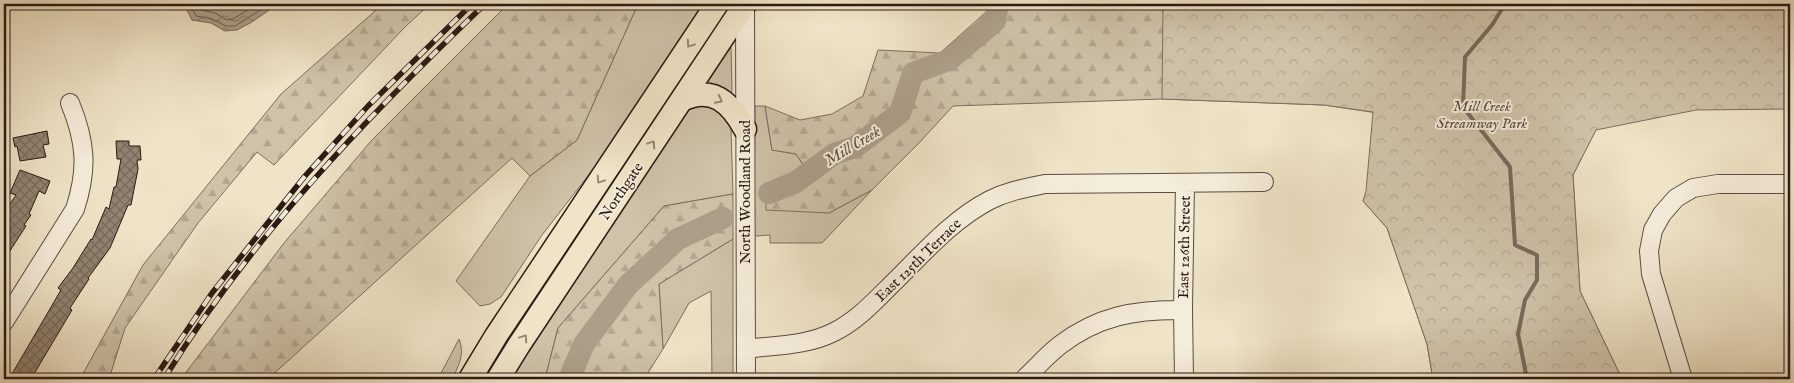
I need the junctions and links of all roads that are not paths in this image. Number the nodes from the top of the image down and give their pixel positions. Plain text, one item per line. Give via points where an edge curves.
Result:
1 (717, 4) edge
2 (745, 4) edge
3 (682, 100) junction
4 (70, 103) dead end
5 (745, 129) junction
6 (1264, 182) dead end
7 (1185, 184) junction
8 (1790, 184) edge
9 (1183, 310) junction
10 (4, 322) edge
11 (746, 349) junction
12 (470, 379) edge
13 (498, 379) edge
14 (746, 379) edge
15 (1024, 379) edge
16 (1184, 379) edge
17 (1683, 379) edge

1 -> 12 main road, Northgate
2 - 3 main road, Northgate
2 - 5 street, North Woodland Road
3 -> 5 main road via 700,94 720,99 737,115
13 -> 3 main road, Northgate
4 - 10 street via 83,143 81,190 75,209
5 - 11 street, North Woodland Road
6 - 7 street, East 125th Terrace
7 - 9 street, East 126th Street
7 - 11 street, East 125th Terrace via 1045,184 1016,190 984,203 953,224 854,320 835,332 793,345
8 - 17 street via 1718,184 1693,188 1676,198 1653,230 1649,251 1651,274
9 - 15 street, East 126th Street via 1153,309 1101,322 1060,345
9 - 16 street
11 - 14 street, North Woodland Road

